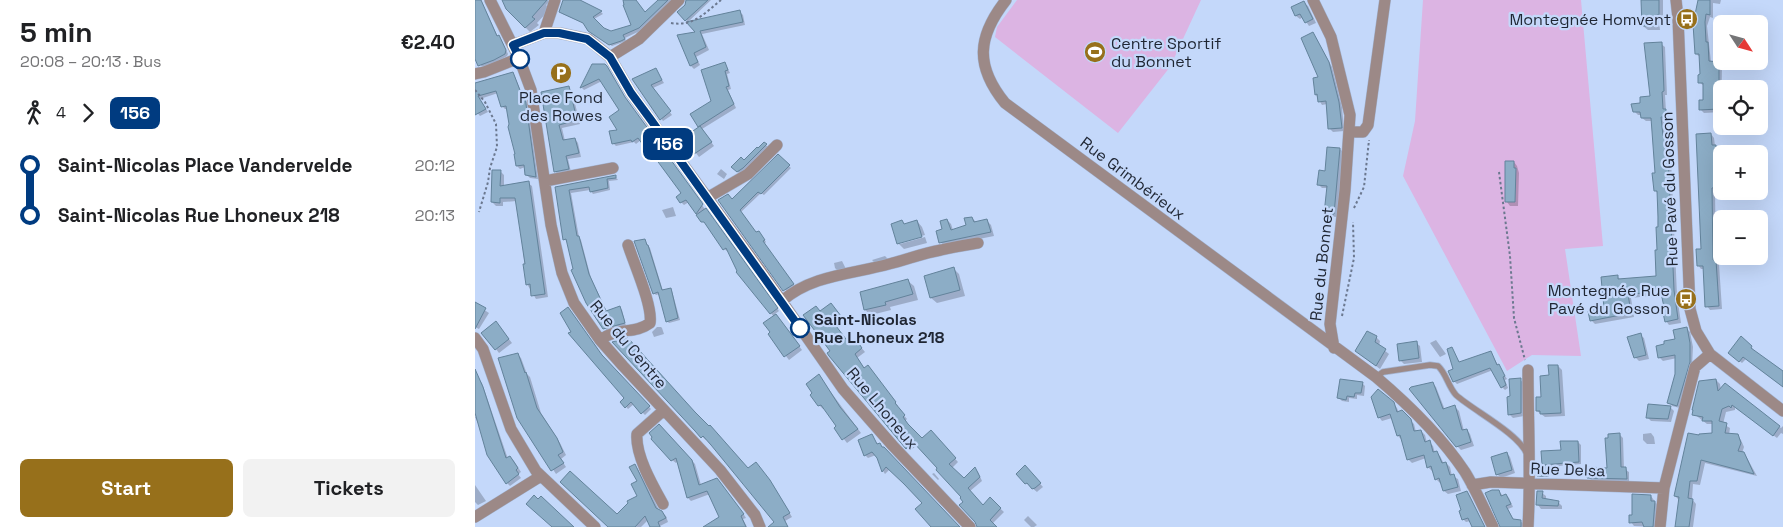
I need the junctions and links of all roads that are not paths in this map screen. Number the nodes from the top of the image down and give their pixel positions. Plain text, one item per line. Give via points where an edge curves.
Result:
1 (490, 0) edge
2 (555, 0) edge
3 (679, 0) edge
4 (1006, 0) edge
5 (1313, 0) edge
6 (1385, 0) edge
7 (1675, 0) edge
8 (1684, 0) edge
9 (1679, 18) junction
10 (544, 33) junction
11 (513, 45) junction
12 (610, 57) junction
13 (519, 58) junction
14 (475, 74) edge
15 (1349, 132) junction
16 (777, 145) dead end
17 (613, 168) dead end
18 (545, 181) junction
19 (707, 198) junction
20 (978, 243) dead end
21 (628, 245) dead end
22 (782, 301) junction
23 (475, 338) edge
24 (600, 340) junction
25 (1334, 348) junction
26 (1710, 354) junction
27 (1528, 370) road end
28 (1376, 377) junction
29 (664, 410) junction
30 (1783, 411) edge
31 (1529, 461) junction
32 (541, 476) junction
33 (1529, 484) junction
34 (1472, 485) junction
35 (1664, 488) junction
36 (663, 504) dead end
37 (475, 517) edge
38 (595, 527) edge
39 (760, 527) edge
40 (970, 527) edge
41 (1493, 527) edge
42 (1528, 527) edge
43 (1660, 527) edge

1 - 11 street, Rue du Centre
2 - 10 street
3 - 12 street via 639,39
4 - 25 street, Rue Grimbérieux via 985,33 983,53 987,75 1005,103
5 - 15 street, Rue du Bonnet via 1331,37 1350,115
6 - 15 street via 1369,120 1363,132
7 - 9 street, Rue Pavé du Gosson
8 - 9 street, Rue Pavé du Gosson
9 - 26 street, Rue Pavé du Gosson via 1689,299 1696,331
10 - 11 street
10 - 12 street via 587,39
11 - 13 street, Rue du Centre
12 - 19 street, Rue Lhoneux via 631,93
13 - 14 street
13 - 18 street, Rue du Centre via 531,90
15 - 25 street, Rue du Bonnet via 1330,324
16 - 19 street via 748,174
17 - 18 street
18 - 24 street, Rue du Centre via 562,274 574,303
19 - 22 street, Rue Lhoneux
20 - 22 street via 834,275 789,294
21 - 24 street via 649,304 650,323 643,328 616,331
22 - 40 street, Rue Lhoneux via 843,389
23 - 32 street via 483,348 511,429
24 - 29 street, Rue du Centre
25 - 28 street
26 - 30 street
26 - 35 street via 1695,367
27 - 31 street
28 - 31 lane via 1383,372 1438,366 1457,395 1522,446
28 - 34 street via 1419,416
29 - 36 street, Rue du Centre via 637,434 636,443
29 - 39 street, Rue du Centre via 720,470 755,515
31 - 33 street
32 - 37 street
32 - 38 street
33 - 34 street, Rue Delsa via 1491,482
33 - 35 street, Rue Delsa
33 - 42 street
34 - 41 street
35 - 43 street

